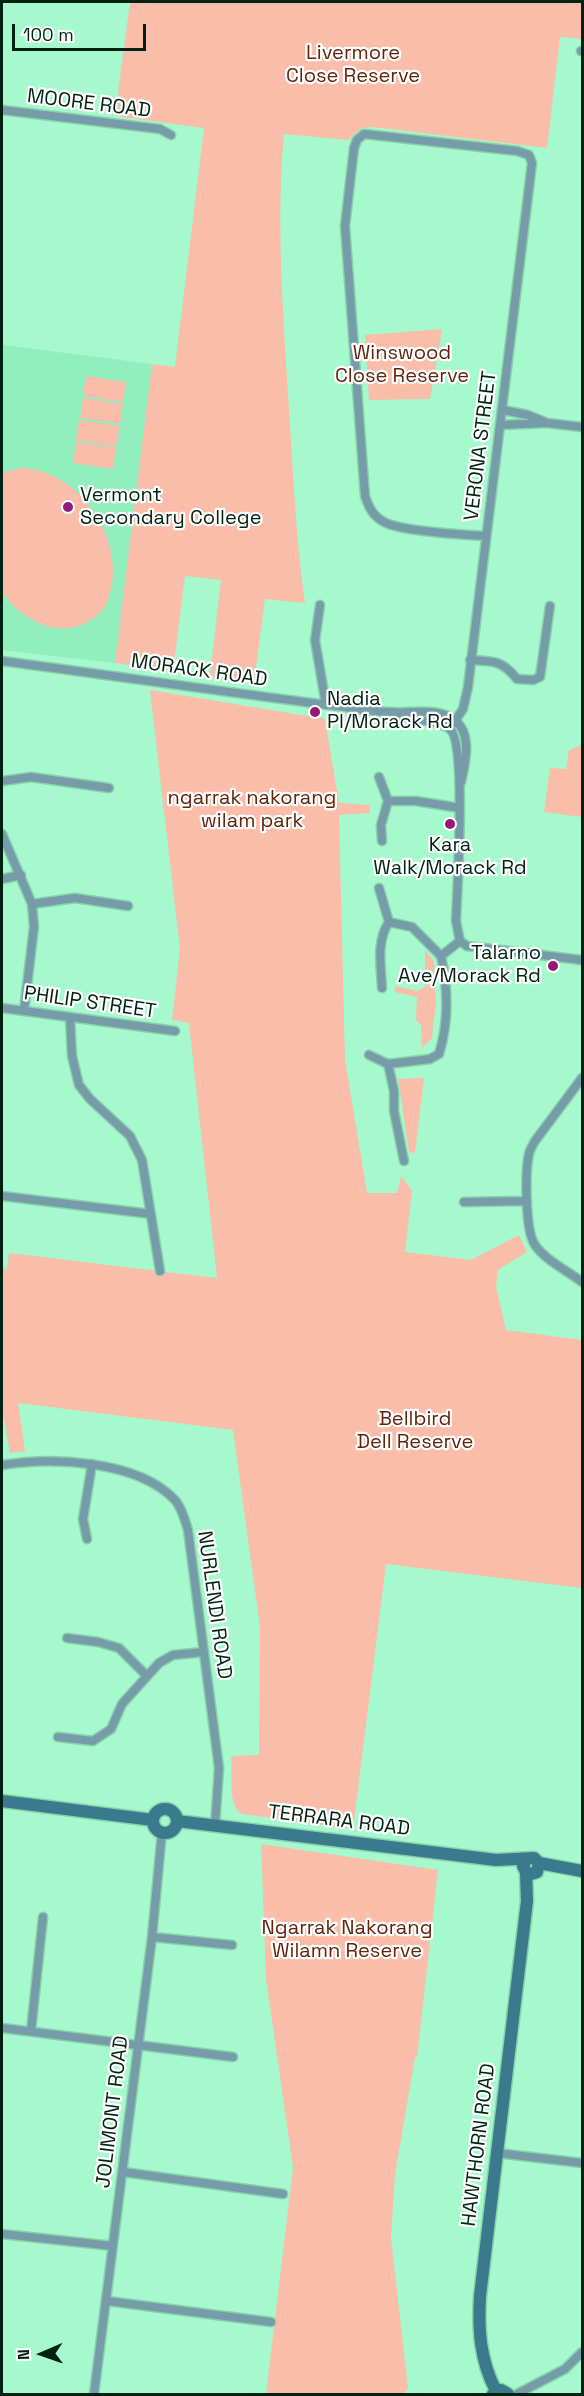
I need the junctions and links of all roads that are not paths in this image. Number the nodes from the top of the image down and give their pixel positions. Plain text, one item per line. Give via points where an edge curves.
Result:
1 (2, 110) edge
2 (171, 135) dead end
3 (502, 410) junction
4 (547, 423) junction
5 (500, 425) junction
6 (582, 427) edge
7 (486, 536) junction
8 (320, 605) dead end
9 (550, 606) dead end
10 (470, 660) junction
11 (2, 661) edge
12 (326, 705) junction
13 (453, 725) junction
14 (379, 777) dead end
15 (2, 781) edge
16 (109, 788) dead end
17 (388, 801) junction
18 (460, 808) junction
19 (2, 834) edge
20 (382, 841) dead end
21 (21, 875) junction
22 (2, 879) edge
23 (379, 888) dead end
24 (32, 904) junction
25 (128, 906) dead end
26 (389, 922) junction
27 (460, 941) junction
28 (441, 956) junction
29 (582, 960) edge
30 (382, 988) dead end
31 (2, 1008) edge
32 (24, 1011) junction
33 (70, 1018) junction
34 (175, 1031) dead end
35 (369, 1055) dead end
36 (388, 1064) junction
37 (582, 1078) edge
38 (404, 1161) dead end
39 (2, 1196) edge
40 (527, 1201) junction
41 (464, 1202) dead end
42 (151, 1214) junction
43 (160, 1271) dead end
44 (582, 1282) edge
45 (92, 1464) junction
46 (2, 1465) edge
47 (87, 1539) dead end
48 (67, 1638) dead end
49 (204, 1652) junction
50 (147, 1676) junction
51 (58, 1737) dead end
52 (2, 1801) edge
53 (153, 1820) junction
54 (177, 1821) junction
55 (215, 1826) junction
56 (162, 1832) junction
57 (531, 1868) junction
58 (578, 1871) edge
59 (43, 1917) dead end
60 (152, 1937) junction
61 (232, 1945) dead end
62 (2, 2028) edge
63 (31, 2031) junction
64 (138, 2044) junction
65 (233, 2057) dead end
66 (497, 2153) junction
67 (582, 2163) edge
68 (123, 2172) junction
69 (283, 2194) dead end
70 (2, 2235) edge
71 (113, 2246) junction
72 (107, 2301) junction
73 (271, 2322) dead end
74 (582, 2352) edge
75 (499, 2393) edge
76 (94, 2394) edge
77 (517, 2394) edge

1 - 2 street, MOORE ROAD via 160,129
3 - 4 street
3 - 5 street, VERONA STREET
3 - 7 street, VERONA STREET via 532,163 529,155 364,134 354,148 345,226 365,496 370,509 387,524
4 - 5 street
4 - 6 street
5 - 7 street, VERONA STREET
7 - 10 street, VERONA STREET
8 - 12 street via 315,640
9 - 10 street via 540,677 517,679 498,661
10 - 13 street, VERONA STREET via 463,709
11 - 12 street, MORACK ROAD
12 - 13 street, MORACK ROAD
13 - 18 street via 461,782
14 - 17 street
15 - 16 street via 31,777
17 - 18 street
17 - 20 street via 381,825
18 - 27 street via 456,921
19 - 21 street
21 - 22 street
21 - 24 street
23 - 26 street
24 - 25 street via 75,898
24 - 32 street via 34,927
26 - 28 street via 412,927
26 - 30 street via 381,942
27 - 28 street
27 - 29 street via 467,946
28 - 36 street via 446,1017 439,1054 430,1059
31 - 32 street, PHILIP STREET
32 - 33 street, PHILIP STREET
33 - 34 street, PHILIP STREET
33 - 42 street via 72,1056 79,1085 137,1148
35 - 36 street
36 - 38 street
37 - 40 street via 529,1152
39 - 42 street
40 - 41 street
40 - 44 street via 530,1238 536,1247
42 - 43 street
45 - 46 street, NURLENDI ROAD via 44,1461
45 - 47 street via 83,1519
45 - 49 street, NURLENDI ROAD via 143,1478 175,1501 188,1530
48 - 50 street via 119,1648
49 - 50 street via 173,1655
49 - 55 street, NURLENDI ROAD via 219,1768
50 - 51 street via 122,1704 111,1730 93,1741
52 - 53 main road
53 - 54 main road via 156,1812 166,1808
53 - 56 main road via 155,1828
54 - 55 main road, TERRARA ROAD
54 - 56 main road via 173,1829
55 - 57 main road, TERRARA ROAD via 496,1860
56 - 60 street, JOLIMONT ROAD
57 - 58 main road, TERRARA ROAD
57 - 66 main road, HAWTHORN ROAD
59 - 63 street
60 - 61 street
60 - 64 street, JOLIMONT ROAD
62 - 63 street
63 - 64 street
64 - 65 street
64 - 68 street, JOLIMONT ROAD
66 - 67 street
66 - 75 main road, HAWTHORN ROAD via 478,2326 487,2373
68 - 69 street
68 - 71 street, JOLIMONT ROAD
70 - 71 street
71 - 72 street, JOLIMONT ROAD
72 - 73 street
72 - 76 street, JOLIMONT ROAD
74 - 77 street via 565,2369

